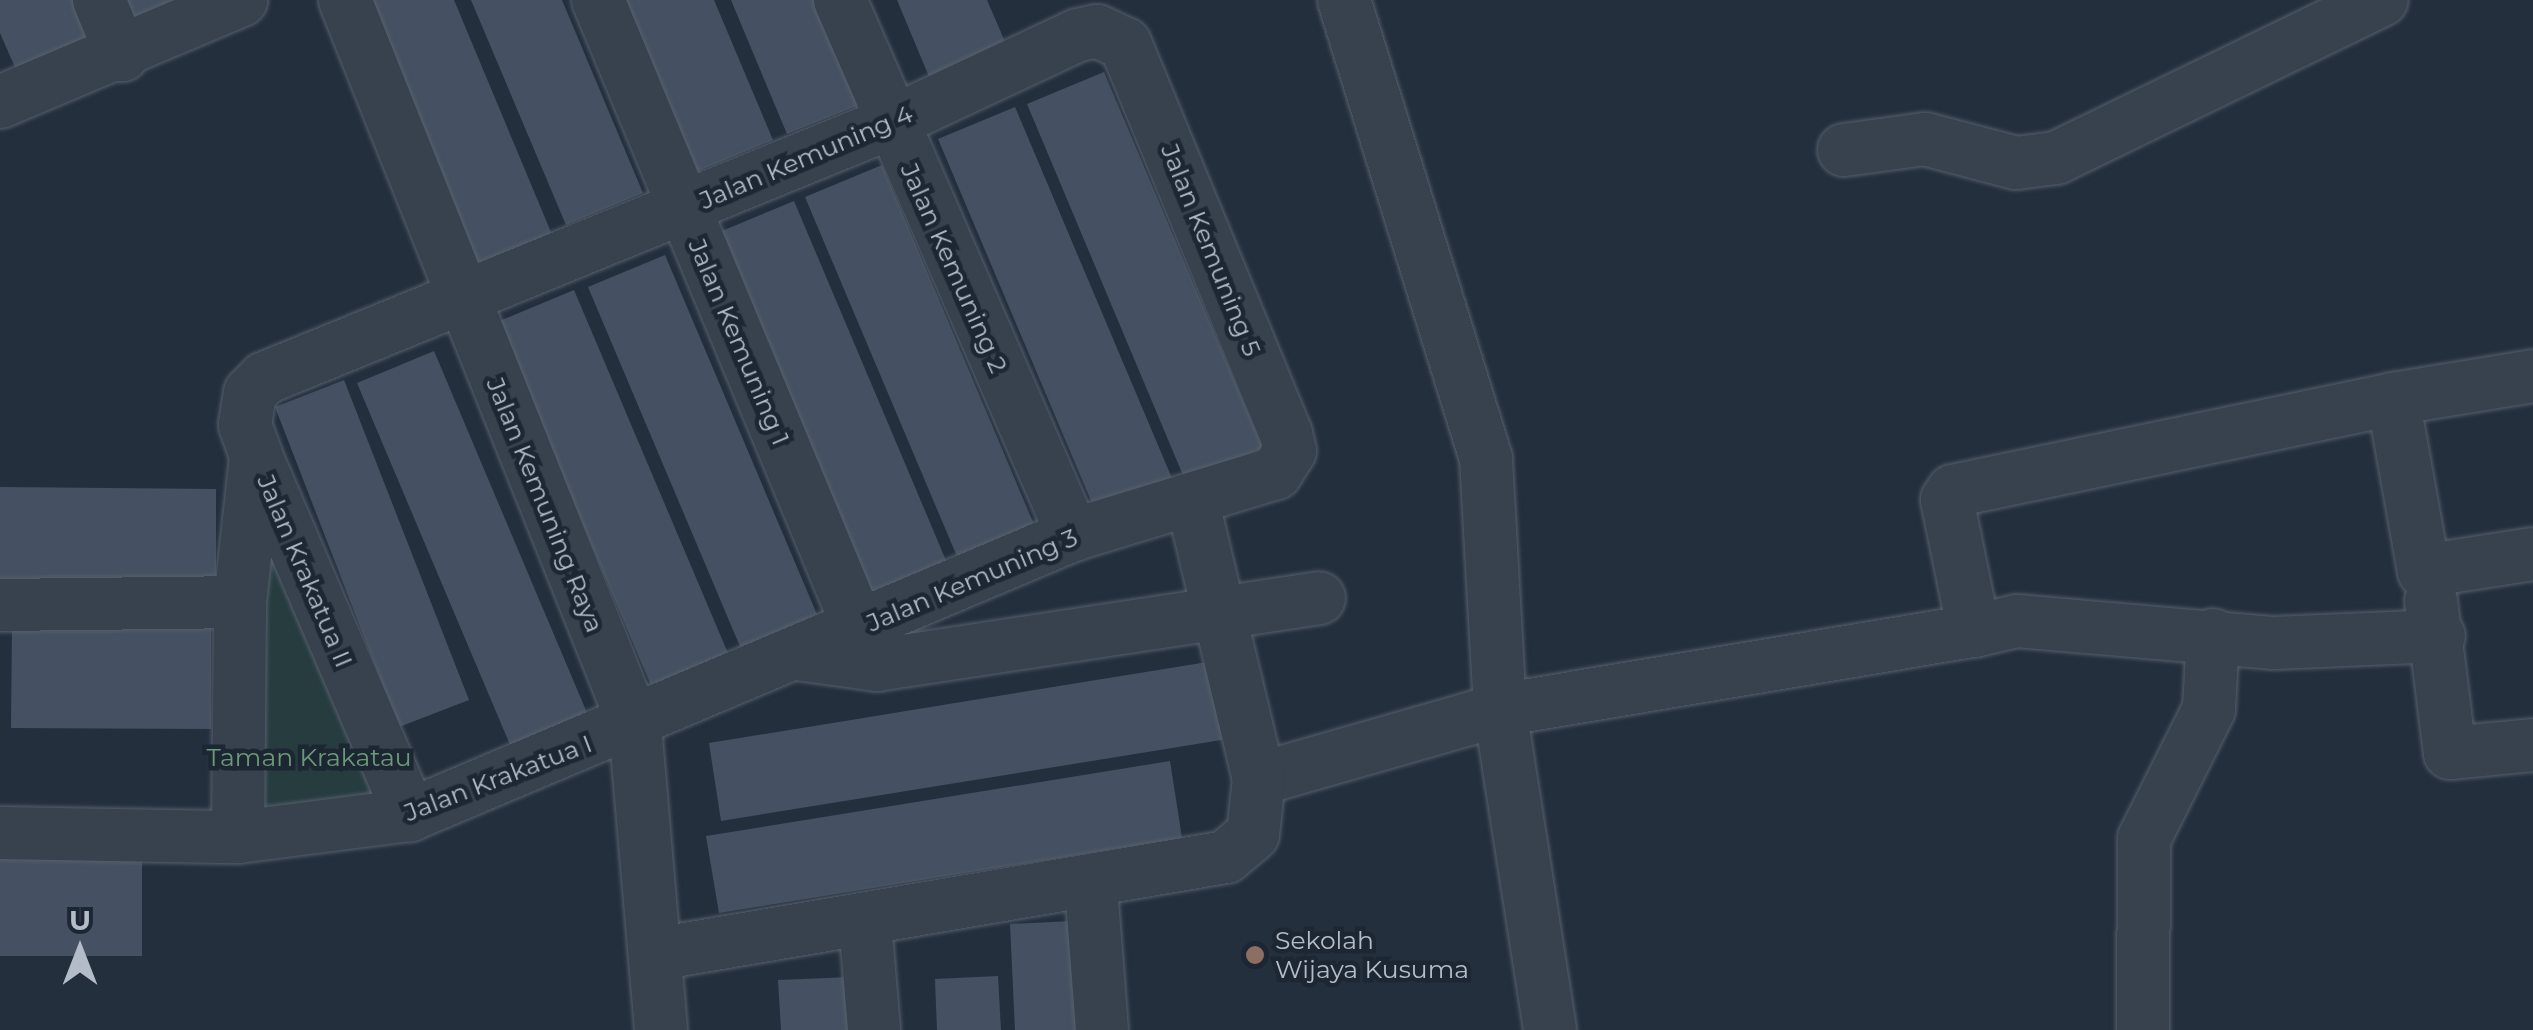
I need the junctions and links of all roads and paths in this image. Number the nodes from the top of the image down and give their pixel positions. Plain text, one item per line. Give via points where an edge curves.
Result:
1 (99, 0) edge
2 (241, 0) edge
3 (345, 0) edge
4 (598, 0) edge
5 (840, 0) edge
6 (1344, 0) edge
7 (2382, 0) edge
8 (122, 55) junction
9 (1136, 66) joint
10 (0, 102) edge
11 (890, 123) junction
12 (1844, 150) dead end
13 (683, 208) junction
14 (459, 298) junction
15 (2533, 376) edge
16 (2392, 399) junction
17 (1286, 434) joint
18 (256, 456) junction
19 (1192, 498) junction
20 (1073, 535) junction
21 (2533, 554) edge
22 (2424, 571) junction
23 (1319, 598) dead end
24 (240, 602) junction
25 (0, 605) edge
26 (1225, 612) junction
27 (859, 628) junction
28 (1974, 631) junction
29 (2212, 635) junction
30 (2439, 636) junction
31 (791, 652) junction
32 (1500, 710) junction
33 (636, 726) junction
34 (2533, 745) edge
35 (1259, 780) junction
36 (410, 815) junction
37 (0, 833) edge
38 (238, 837) junction
39 (1092, 887) junction
40 (865, 922) junction
41 (656, 954) junction
42 (662, 1030) edge
43 (874, 1030) edge
44 (1102, 1030) edge
45 (1550, 1030) edge
46 (2143, 1030) edge

1 - 8 street
2 - 8 street
3 - 14 street, Jalan Kemuning Raya
4 - 13 street, Jalan Kemuning 1
5 - 11 street, Jalan Kemuning 2
6 - 32 street via 1486,460
7 - 12 street via 2056,158 2016,163 1925,139
8 - 10 street
9 - 11 street, Jalan Kemuning 4 via 1112,34 1078,35
9 - 17 street, Jalan Kemuning 5
11 - 13 street, Jalan Kemuning 4
11 - 20 street, Jalan Kemuning 2
13 - 14 street, Jalan Kemuning 4
13 - 27 street, Jalan Kemuning 1
14 - 18 street, Jalan Kemuning 4 via 265,378 244,408
14 - 33 street, Jalan Kemuning Raya
15 - 16 street
16 - 22 street
16 - 28 street via 1953,490 1947,500
17 - 19 street, Jalan Kemuning 3 via 1290,451 1276,473
18 - 24 street, Jalan Krakatua II
18 - 36 street, Jalan Krakatua II
19 - 20 street, Jalan Kemuning 3
19 - 26 street
20 - 27 street, Jalan Kemuning 3
21 - 22 street
22 - 30 street
23 - 26 street
24 - 25 street
24 - 38 street, Jalan Krakatua II
26 - 31 street via 876,665
26 - 35 street
27 - 31 street, Jalan Kemuning 3
28 - 29 street via 2017,621
28 - 32 street
29 - 30 street via 2274,643
29 - 46 street via 2209,709 2144,839
30 - 34 street via 2450,752
31 - 33 street, Jalan Kemuning 3
32 - 35 street
32 - 45 street
33 - 36 street, Jalan Krakatua I
33 - 41 street, Jalan Kemuning Raya
35 - 39 street via 1253,834 1226,857
36 - 38 street, Jalan Krakatua I
37 - 38 street, Jalan Krakatua I
39 - 40 street
39 - 44 street
40 - 41 street
40 - 43 street
41 - 42 street, Jalan Kemuning Raya

